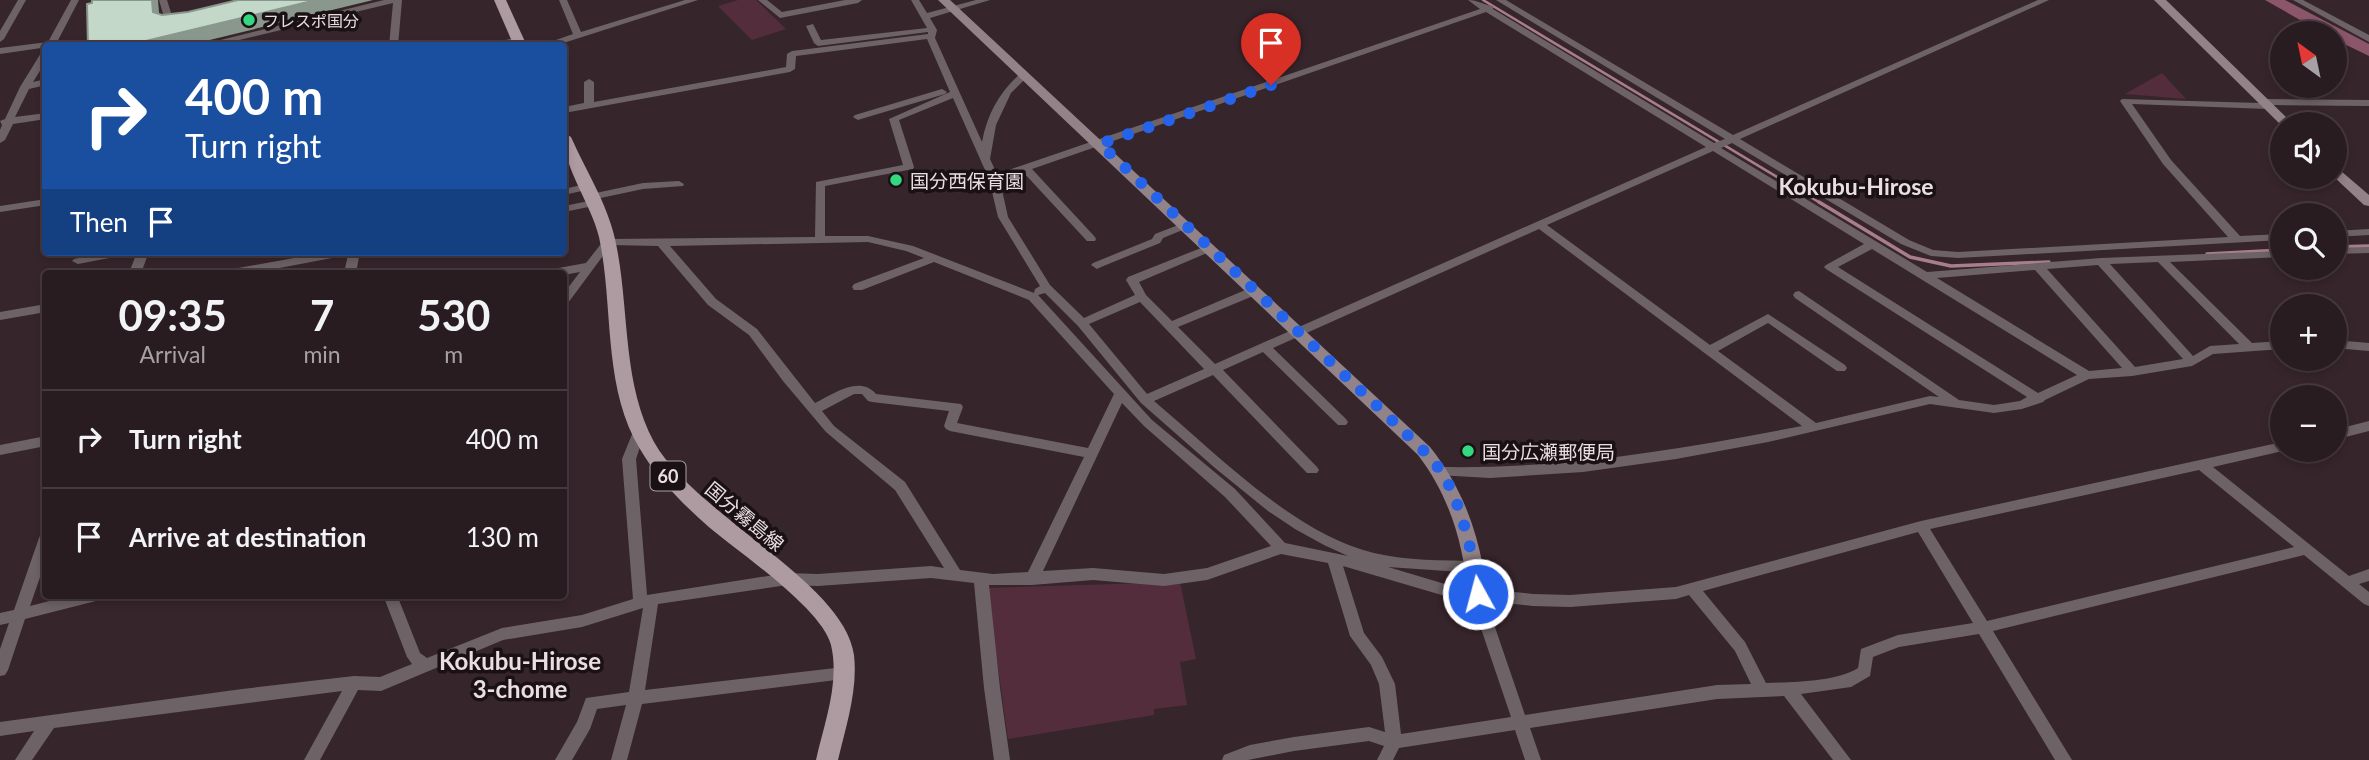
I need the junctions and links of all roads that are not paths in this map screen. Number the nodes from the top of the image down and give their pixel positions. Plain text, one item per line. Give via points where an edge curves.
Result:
1 (22, 0) edge
2 (75, 0) edge
3 (163, 0) edge
4 (397, 0) edge
5 (500, 0) edge
6 (563, 0) edge
7 (694, 0) edge
8 (762, 0) edge
9 (858, 0) edge
10 (906, 0) edge
11 (915, 0) edge
12 (944, 0) edge
13 (986, 0) edge
14 (1472, 0) edge
15 (2045, 0) edge
16 (2160, 0) edge
17 (2297, 0) edge
18 (1505, 2) edge
19 (1489, 8) junction
20 (955, 9) junction
21 (924, 17) junction
22 (182, 20) edge
23 (810, 26) dead end
24 (929, 32) junction
25 (578, 35) junction
26 (0, 39) edge
27 (2369, 39) edge
28 (52, 42) edge
29 (227, 42) edge
30 (393, 42) edge
31 (520, 42) edge
32 (556, 42) edge
33 (42, 48) edge
34 (0, 51) edge
35 (42, 59) edge
36 (1024, 75) junction
37 (589, 82) dead end
38 (42, 83) edge
39 (25, 87) junction
40 (955, 91) junction
41 (2369, 103) edge
42 (2263, 104) junction
43 (589, 105) junction
44 (567, 109) edge
45 (2273, 112) edge
46 (42, 117) edge
47 (858, 117) dead end
48 (5, 122) edge
49 (1731, 139) junction
50 (0, 141) edge
51 (567, 144) edge
52 (1100, 144) junction
53 (1716, 146) junction
54 (985, 164) junction
55 (1026, 169) junction
56 (994, 179) junction
57 (2347, 181) edge
58 (678, 184) dead end
59 (567, 192) edge
60 (590, 196) junction
61 (2369, 202) edge
62 (42, 203) edge
63 (567, 208) edge
64 (0, 209) edge
65 (1186, 225) junction
66 (1540, 225) junction
67 (2369, 232) edge
68 (2347, 233) edge
69 (2270, 238) edge
70 (1091, 239) dead end
71 (820, 240) junction
72 (2237, 240) junction
73 (608, 242) junction
74 (661, 243) junction
75 (1870, 245) junction
76 (1210, 248) junction
77 (2369, 250) edge
78 (2347, 251) edge
79 (2270, 254) edge
80 (104, 256) edge
81 (324, 256) edge
82 (934, 258) junction
83 (2161, 259) junction
84 (78, 261) dead end
85 (2101, 261) junction
86 (1097, 265) dead end
87 (591, 266) junction
88 (2038, 266) junction
89 (249, 270) edge
90 (567, 270) edge
91 (1923, 276) junction
92 (858, 287) dead end
93 (1046, 287) junction
94 (1254, 291) junction
95 (1799, 295) dead end
96 (567, 296) edge
97 (1033, 297) junction
98 (1143, 297) junction
99 (42, 309) edge
100 (0, 316) edge
101 (1082, 323) junction
102 (1171, 326) junction
103 (1298, 332) junction
104 (2347, 345) edge
105 (1264, 346) junction
106 (2270, 346) edge
107 (2249, 347) junction
108 (2369, 347) edge
109 (1709, 350) junction
110 (2192, 362) junction
111 (1841, 368) dead end
112 (1213, 369) junction
113 (2132, 372) junction
114 (2087, 375) junction
115 (1121, 392) junction
116 (2039, 399) junction
117 (1145, 400) junction
118 (1959, 405) junction
119 (814, 409) junction
120 (1342, 422) dead end
121 (2369, 426) edge
122 (1814, 428) junction
123 (639, 432) junction
124 (2347, 432) edge
125 (42, 442) edge
126 (0, 450) edge
127 (2270, 450) edge
128 (1092, 454) junction
129 (2202, 465) junction
130 (1312, 470) dead end
131 (1442, 472) junction
132 (1921, 526) junction
133 (1281, 548) junction
134 (42, 549) edge
135 (2308, 549) junction
136 (1334, 559) junction
137 (1476, 567) junction
138 (956, 575) junction
139 (2369, 575) edge
140 (787, 579) junction
141 (981, 579) junction
142 (1032, 579) junction
143 (2347, 582) junction
144 (1691, 588) junction
145 (1478, 594) junction
146 (80, 599) edge
147 (392, 599) edge
148 (2369, 600) edge
149 (646, 601) junction
150 (19, 614) junction
151 (0, 619) edge
152 (1982, 628) junction
153 (424, 665) junction
154 (0, 670) edge
155 (844, 673) junction
156 (354, 683) junction
157 (1760, 688) junction
158 (1788, 689) junction
159 (636, 698) junction
160 (50, 722) junction
161 (1521, 724) junction
162 (0, 729) edge
163 (1394, 742) junction
164 (23, 760) edge
165 (312, 760) edge
166 (564, 760) edge
167 (619, 760) edge
168 (827, 760) edge
169 (1002, 760) edge
170 (1230, 760) edge
171 (1385, 760) edge
172 (1533, 760) edge
173 (1843, 760) edge
174 (2064, 760) edge

1 - 26 street
2 - 28 street
3 - 22 street via 169,22
4 - 29 street
4 - 30 street
5 - 31 main road
6 - 25 street
7 - 25 street
8 - 9 street via 780,15
10 - 24 street
11 - 21 street
12 - 20 street
13 - 20 street
14 - 19 street
15 - 49 street
16 - 42 street
17 - 27 street
18 - 19 street
18 - 49 street
19 - 52 street
19 - 53 street
20 - 21 street
20 - 36 street
21 - 24 street
23 - 24 street via 818,43
24 - 40 street
24 - 43 street via 792,54 790,69
25 - 32 street
33 - 34 street
35 - 39 street
36 - 52 street
36 - 54 street via 1001,99
37 - 43 street
38 - 39 street
39 - 48 street
40 - 47 street
40 - 54 street
40 - 71 street via 894,119 909,167 820,184
41 - 42 street
42 - 45 street
42 - 72 street via 2125,101 2167,162
43 - 44 street
46 - 48 street
48 - 50 street
49 - 53 street
49 - 72 street via 1931,253
51 - 60 main road, 国分霧島線 / 60
52 - 55 street
52 - 65 street
53 - 66 street
53 - 75 street
54 - 56 street
55 - 56 street
55 - 70 street
56 - 93 street via 1003,217
57 - 61 street
58 - 60 street
59 - 60 street
60 - 63 street
60 - 73 main road, 国分霧島線 / 60
62 - 64 street
65 - 76 street
65 - 86 street
66 - 103 street
66 - 109 street
67 - 68 street
69 - 72 street
71 - 74 street
71 - 82 street via 868,239
73 - 74 street
73 - 87 street
73 - 123 main road, 国分霧島線 / 60 via 625,382
74 - 119 street via 712,302 753,332
75 - 91 street
75 - 116 street via 1830,267
76 - 94 street
76 - 98 street via 1132,280
77 - 78 street
79 - 83 street
80 - 84 street
81 - 89 street
82 - 92 street
82 - 97 street
83 - 85 street
83 - 107 street
85 - 88 street
85 - 110 street
87 - 90 street
87 - 96 street
88 - 91 street
88 - 113 street
91 - 114 street
93 - 97 street
93 - 101 street
94 - 102 street
94 - 103 street
95 - 118 street
97 - 115 street
98 - 101 street
98 - 102 street
99 - 100 street
101 - 117 street
102 - 112 street
103 - 105 street
103 - 131 street
104 - 108 street
105 - 112 street
105 - 120 street
106 - 107 street
107 - 110 street via 2210,351
109 - 111 street via 1768,318
109 - 122 street
110 - 113 street
112 - 117 street
112 - 130 street
113 - 114 street
114 - 116 street
115 - 128 street
115 - 133 street via 1148,423 1230,493
116 - 118 street via 1994,409
117 - 137 street via 1265,500 1330,542 1360,555
118 - 122 street via 1930,400
119 - 128 street via 852,390 865,390 872,398 957,407 950,426
119 - 138 street via 830,429 900,486
121 - 124 street
122 - 131 street via 1635,462 1500,475
123 - 140 main road, 国分霧島線 / 60 via 664,472 683,491
123 - 149 street via 629,459
125 - 126 street
127 - 129 street
128 - 142 street
129 - 132 street
129 - 135 street
131 - 137 street
132 - 144 street
132 - 152 street
133 - 136 street
133 - 142 street via 1185,578 1093,574
134 - 150 street
135 - 143 street
135 - 152 street
136 - 145 street via 1445,590
136 - 163 street via 1357,636 1388,684
137 - 145 street
138 - 140 street via 931,572
138 - 141 street
139 - 143 street
140 - 149 street
140 - 155 main road, 国分霧島線 / 60 via 834,628
141 - 142 street
141 - 169 street
143 - 148 street
144 - 145 street via 1570,601
144 - 157 street via 1732,634 1752,663
145 - 161 street
146 - 150 street
147 - 153 street via 414,657
149 - 153 street via 582,621 502,634
149 - 159 street
150 - 151 street
150 - 154 street
152 - 158 street via 1898,641 1866,653 1866,671 1851,680
152 - 174 street
153 - 156 street via 381,684
155 - 159 street
155 - 168 main road, 国分霧島線 / 60
156 - 160 street
156 - 165 street
157 - 158 street
157 - 161 street
158 - 173 street
159 - 166 street via 591,703
159 - 167 street
160 - 162 street
160 - 164 street
161 - 163 street
161 - 172 street
163 - 170 street via 1369,734 1261,750
163 - 171 street

